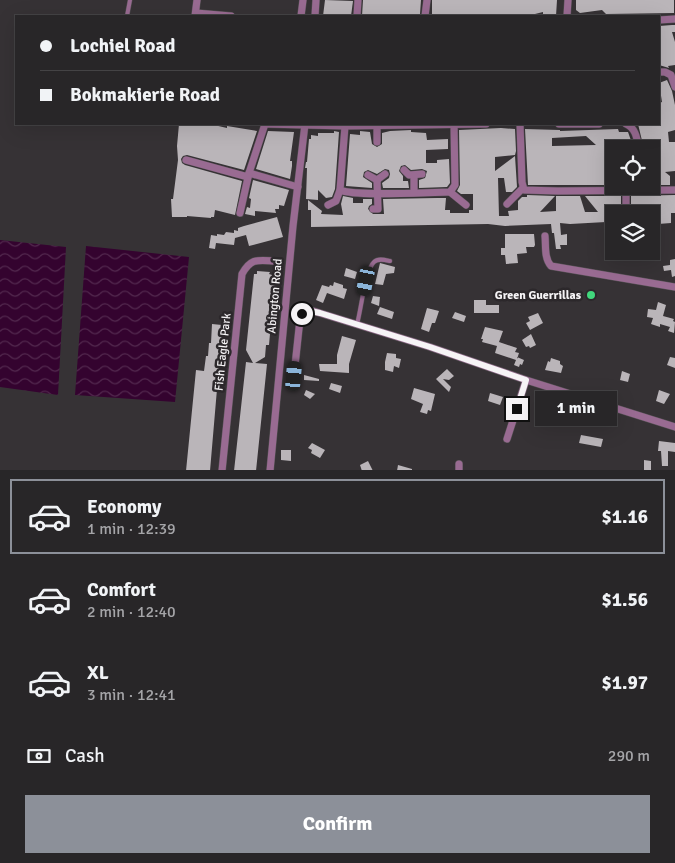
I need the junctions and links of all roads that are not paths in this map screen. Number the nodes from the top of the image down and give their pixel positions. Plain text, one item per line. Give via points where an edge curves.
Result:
1 (130, 0) edge
2 (197, 0) edge
3 (303, 0) edge
4 (316, 0) edge
5 (358, 0) edge
6 (427, 0) edge
7 (568, 0) edge
8 (127, 15) edge
9 (195, 15) edge
10 (301, 15) edge
11 (314, 15) edge
12 (357, 15) edge
13 (425, 15) edge
14 (567, 15) edge
15 (675, 19) edge
16 (660, 20) edge
17 (660, 72) edge
18 (675, 87) edge
19 (265, 125) edge
20 (304, 125) edge
21 (340, 125) edge
22 (377, 125) edge
23 (454, 125) edge
24 (520, 125) edge
25 (630, 125) edge
26 (636, 140) edge
27 (378, 142) dead end
28 (186, 160) dead end
29 (404, 170) dead end
30 (386, 174) dead end
31 (422, 174) dead end
32 (248, 175) junction
33 (368, 175) dead end
34 (414, 176) junction
35 (377, 180) junction
36 (298, 187) junction
37 (523, 188) junction
38 (605, 189) edge
39 (660, 189) edge
40 (340, 190) junction
41 (675, 190) edge
42 (414, 192) junction
43 (450, 192) junction
44 (377, 193) junction
45 (507, 204) dead end
46 (328, 205) dead end
47 (466, 205) dead end
48 (377, 209) dead end
49 (240, 213) dead end
50 (545, 236) dead end
51 (390, 261) dead end
52 (274, 262) dead end
53 (675, 287) edge
54 (357, 324) junction
55 (294, 376) dead end
56 (526, 380) junction
57 (675, 427) edge
58 (507, 439) dead end
59 (222, 470) edge
60 (270, 470) edge

1 - 8 lane
2 - 9 street
3 - 10 street
4 - 11 street
5 - 12 street
6 - 13 street
7 - 14 street
15 - 16 street
17 - 18 street via 671,75
19 - 32 street
20 - 36 street, Abington Road
21 - 40 street
22 - 27 street
23 - 43 street via 455,185
24 - 37 street
25 - 26 street
28 - 32 street
29 - 34 street
30 - 35 street
31 - 34 street
32 - 36 street
32 - 49 street
33 - 35 street
34 - 42 street
35 - 44 street
36 - 60 street, Abington Road
37 - 38 street via 550,191
37 - 45 street
39 - 41 street
40 - 44 street
40 - 46 street via 336,201
42 - 43 street
42 - 44 street
43 - 47 street
44 - 48 street
50 - 53 street via 546,254 551,266
51 - 54 lane via 379,260 373,264
52 - 59 street, Fish Eagle Park via 252,261 242,274
54 - 55 street via 310,310 303,312
54 - 56 street
56 - 57 street
56 - 58 street

